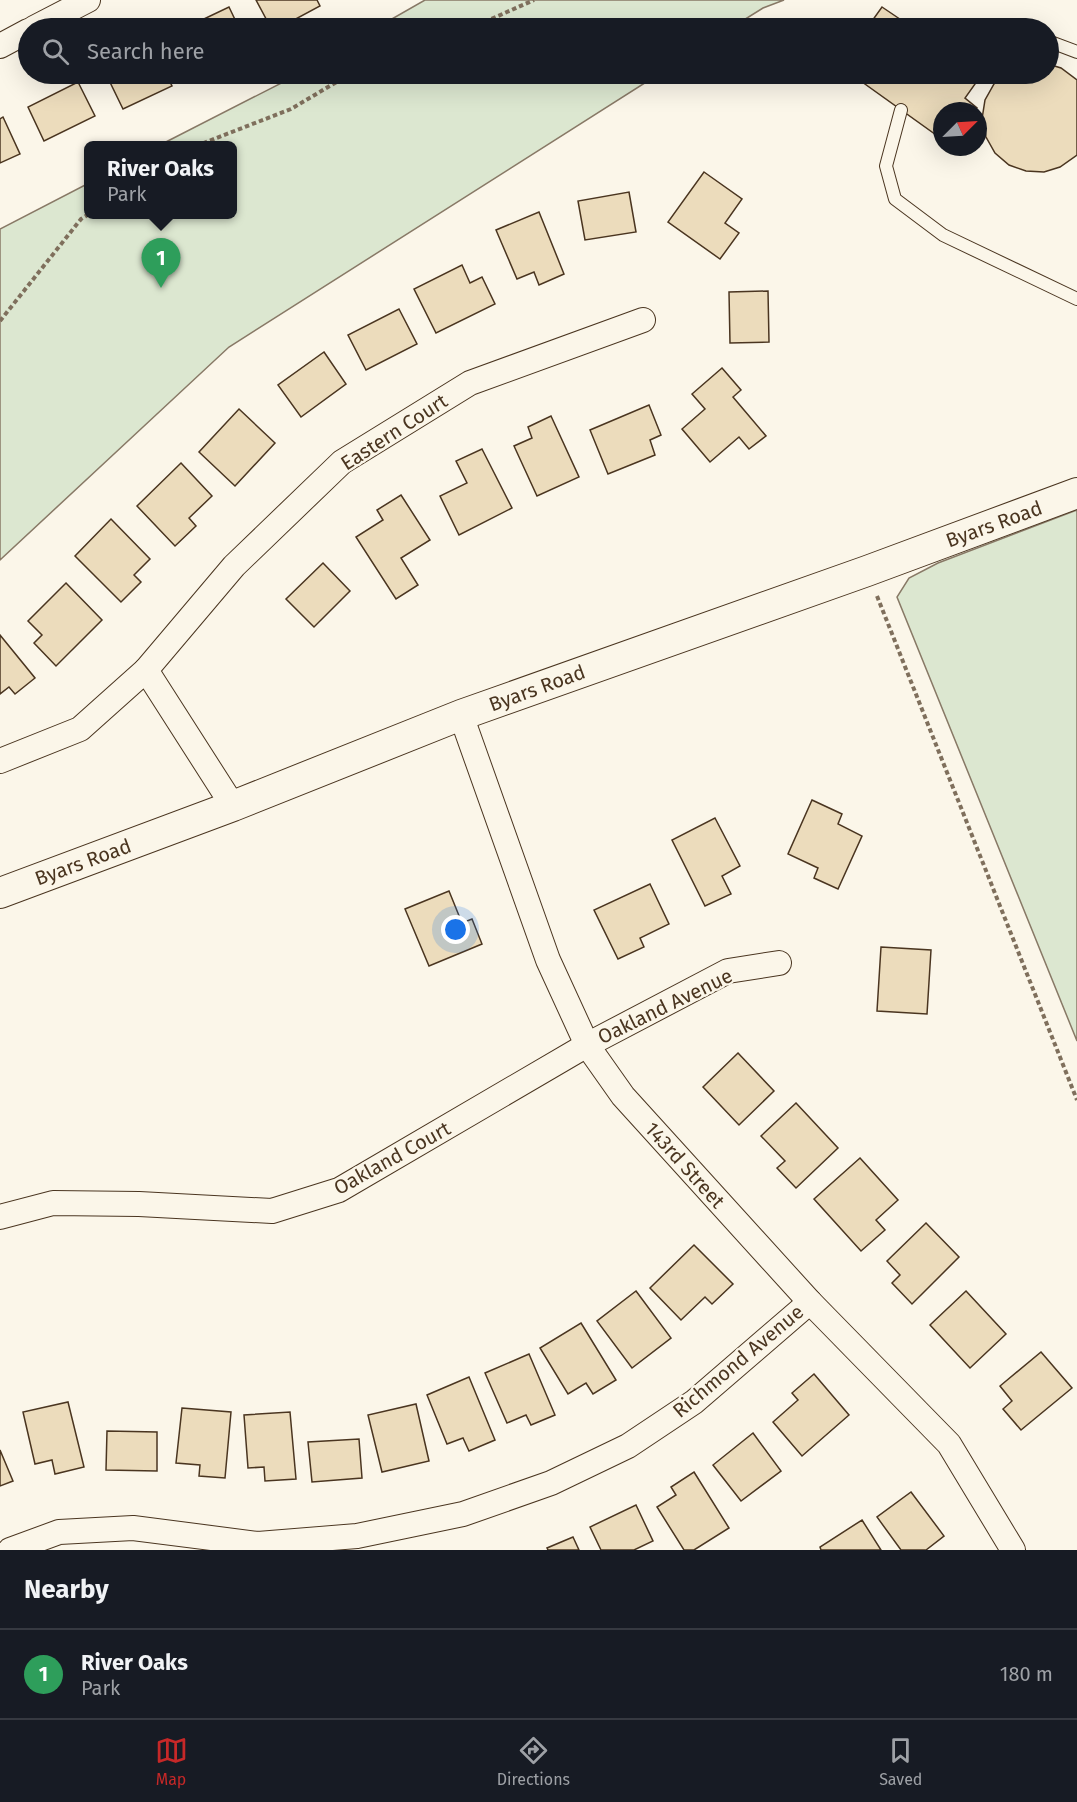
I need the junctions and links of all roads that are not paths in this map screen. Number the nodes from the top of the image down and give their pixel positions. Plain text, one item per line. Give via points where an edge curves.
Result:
1 (88, 0) edge
2 (53, 18) edge
3 (18, 36) edge
4 (1059, 45) edge
5 (0, 46) edge
6 (1077, 52) edge
7 (901, 110) dead end
8 (1077, 299) edge
9 (643, 320) dead end
10 (1077, 493) edge
11 (146, 670) junction
12 (461, 715) junction
13 (0, 761) edge
14 (233, 806) junction
15 (0, 893) edge
16 (779, 963) dead end
17 (587, 1045) junction
18 (0, 1217) edge
19 (810, 1302) junction
20 (10, 1550) edge
21 (1013, 1550) edge

1 - 2 street
3 - 5 street
4 - 6 lane
7 - 8 lane via 886,166 895,199 943,235
9 - 11 street, Eastern Court via 470,383 342,462 234,566
10 - 12 street, Byars Road
11 - 13 street, Eastern Court via 80,729
11 - 14 street
12 - 14 street, Byars Road
12 - 17 street, 143rd Street via 548,960
14 - 15 street, Byars Road
16 - 17 street, Oakland Avenue via 728,972
17 - 18 street, Oakland Court via 339,1190 272,1210 52,1203
17 - 19 street, 143rd Street via 623,1096
19 - 20 street, Richmond Avenue via 694,1402 628,1446 551,1483 463,1514 357,1536 258,1544 133,1528 59,1532
19 - 21 street, 143rd Street via 949,1444

